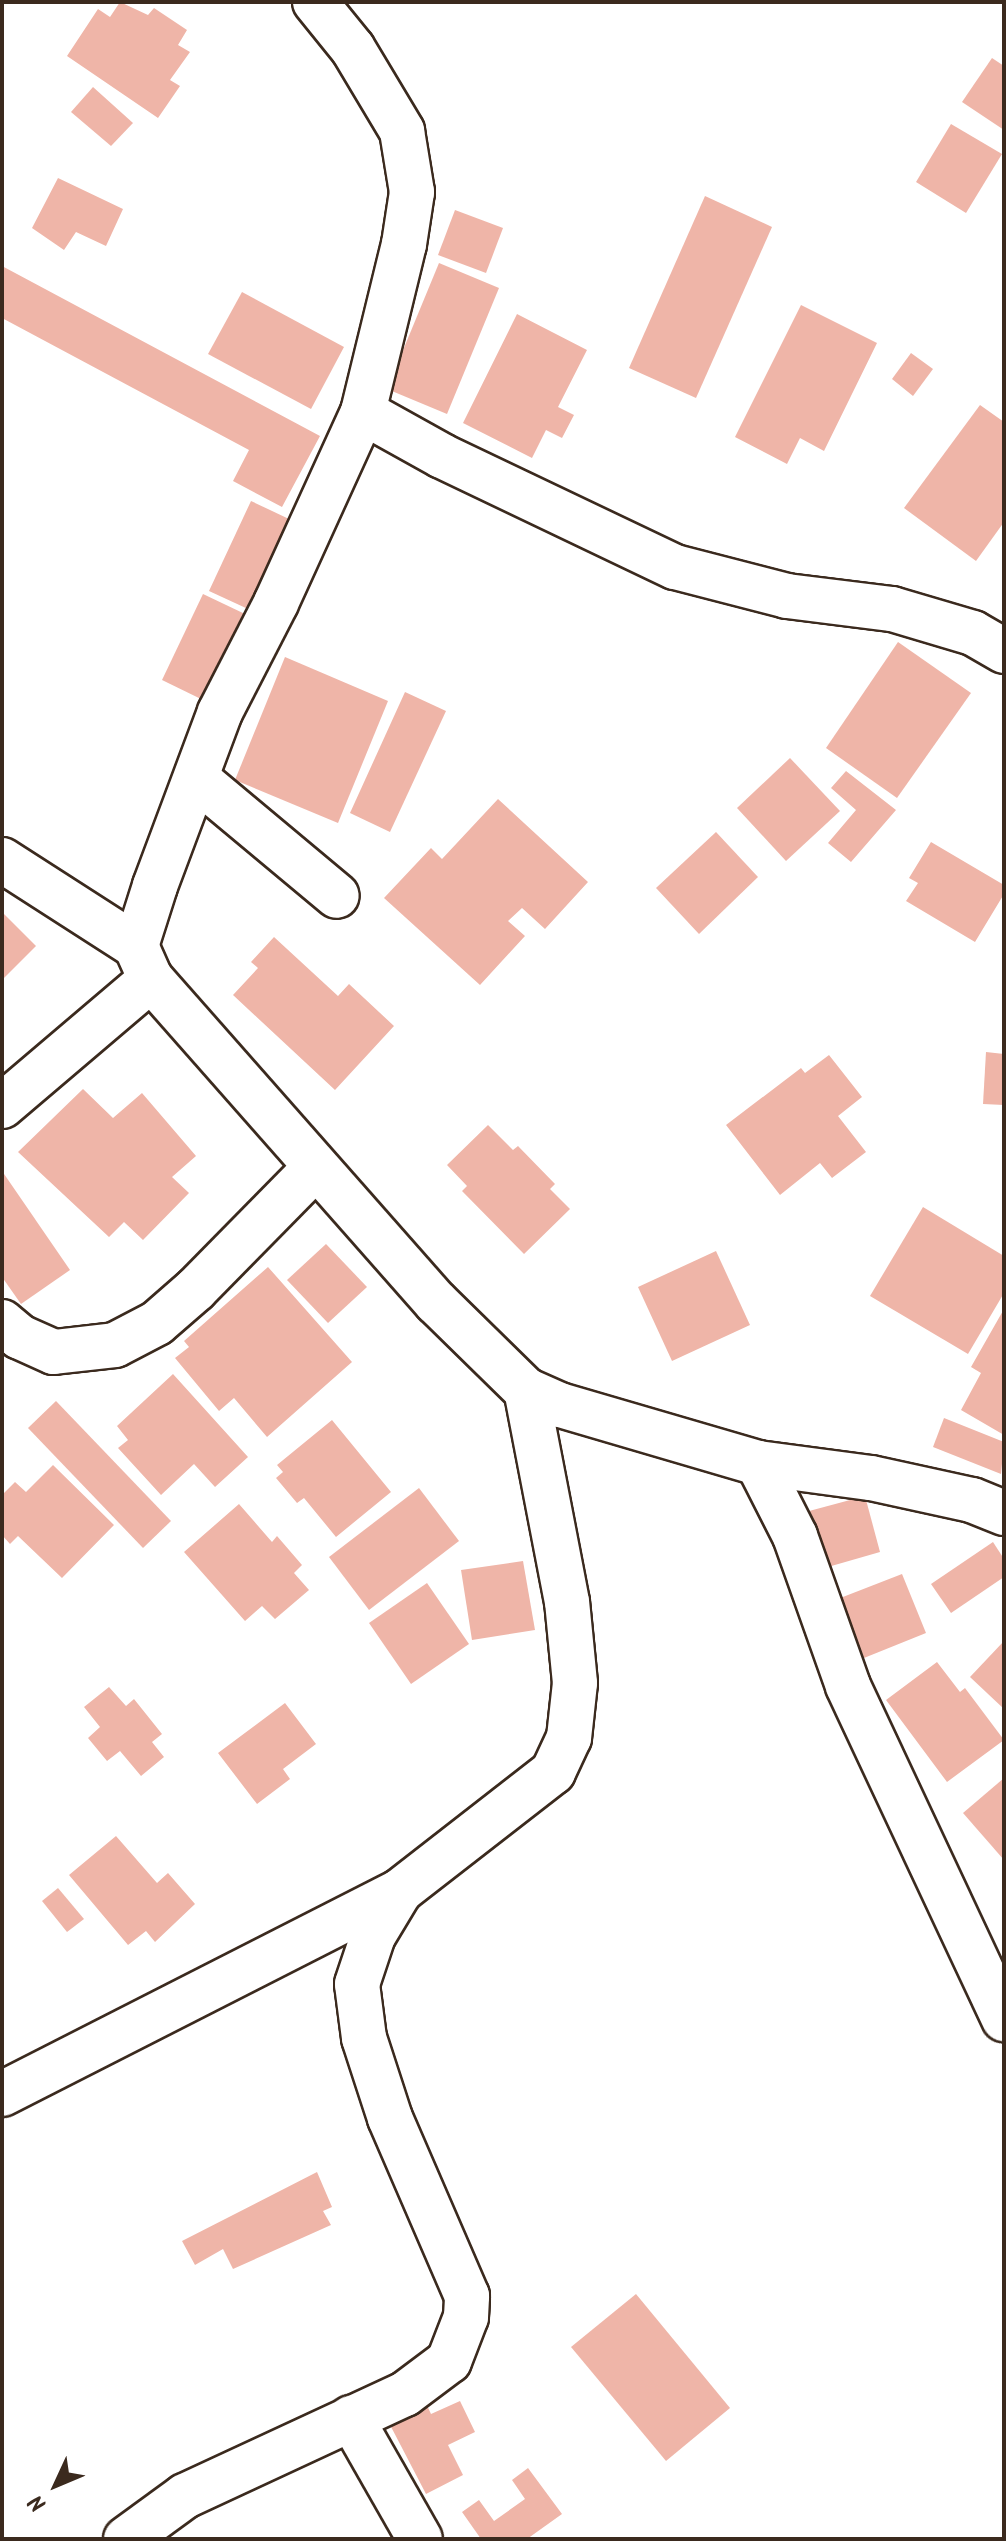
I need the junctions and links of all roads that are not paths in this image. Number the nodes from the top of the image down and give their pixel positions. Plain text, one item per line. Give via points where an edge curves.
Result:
1 (315, 2) edge
2 (363, 412) junction
3 (1004, 651) edge
4 (197, 779) junction
5 (2, 860) edge
6 (337, 896) dead end
7 (144, 962) junction
8 (2, 1106) edge
9 (316, 1167) junction
10 (2, 1322) edge
11 (526, 1390) junction
12 (758, 1463) junction
13 (1004, 1513) edge
14 (400, 1891) junction
15 (1004, 2019) edge
16 (2, 2094) edge
17 (351, 2418) junction
18 (126, 2539) edge
19 (420, 2539) edge

1 - 2 street via 353,49 402,131 412,192
2 - 3 street via 442,456 675,567 787,596 892,609 973,633
2 - 4 street via 220,712
4 - 6 street
4 - 7 street
5 - 7 street
7 - 8 street
7 - 9 street
9 - 10 street via 166,1315 115,1345 54,1352
9 - 11 street via 436,1302
11 - 12 street via 560,1405
11 - 14 street via 567,1602 575,1683 569,1738 553,1772
12 - 13 street via 871,1478 972,1500
12 - 15 street via 795,1536 848,1686
14 - 16 street
14 - 17 street via 373,1936 357,1984 364,2038 390,2118 467,2296 466,2317 449,2361 405,2394
17 - 18 street via 185,2496
17 - 19 street

